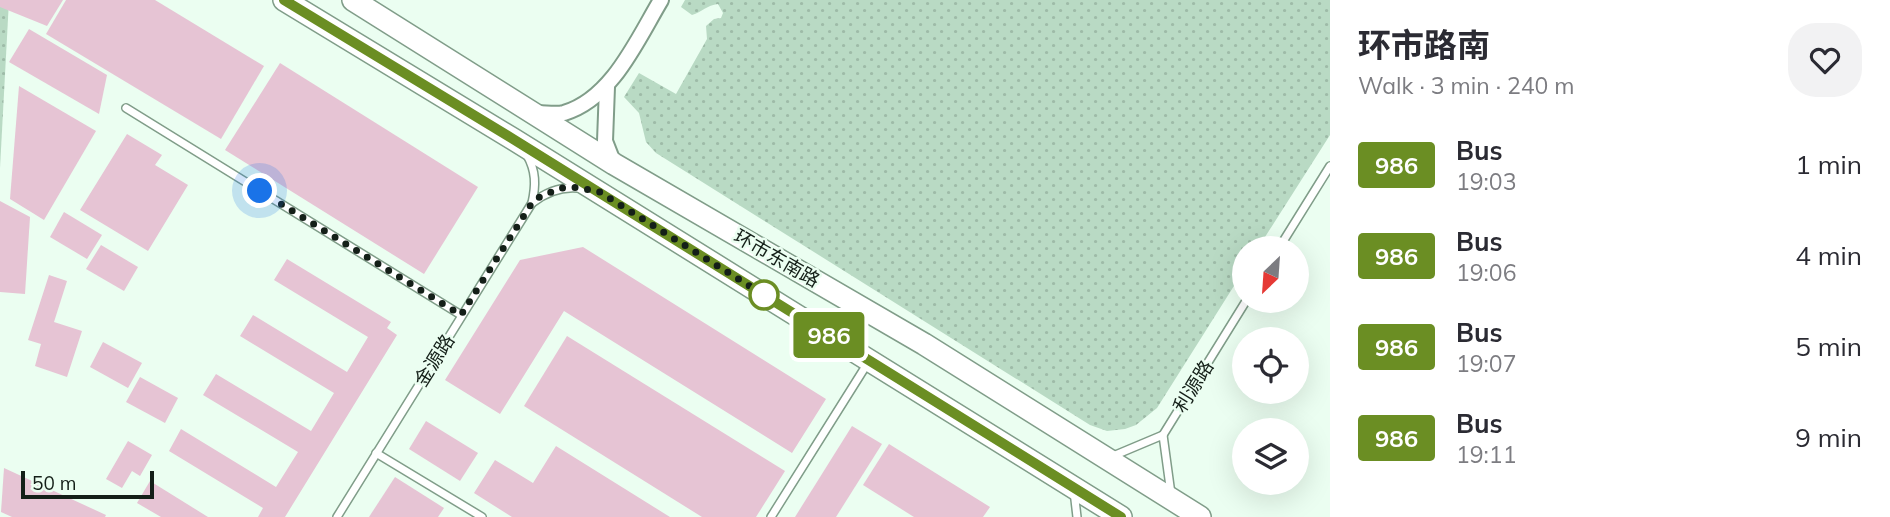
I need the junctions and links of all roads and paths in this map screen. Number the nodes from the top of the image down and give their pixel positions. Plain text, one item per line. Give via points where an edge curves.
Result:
1 (284, 0) edge
2 (353, 0) edge
3 (662, 0) edge
4 (607, 87) junction
5 (126, 108) dead end
6 (535, 113) junction
7 (513, 139) junction
8 (614, 164) junction
9 (1330, 166) edge
10 (598, 191) junction
11 (532, 203) junction
12 (1286, 236) edge
13 (1239, 313) edge
14 (461, 315) junction
15 (869, 360) junction
16 (1163, 435) junction
17 (376, 453) junction
18 (1107, 458) junction
19 (1073, 487) junction
20 (1171, 498) junction
21 (337, 517) edge
22 (482, 517) edge
23 (771, 517) edge
24 (1077, 517) edge
25 (1121, 517) edge
26 (1200, 517) edge

1 - 7 main road, 环市东南路
2 - 6 main road, 环市东南路
3 - 4 street
4 - 6 street via 580,107 561,114
4 - 8 street via 605,141
5 - 14 lane
6 - 8 main road, 环市东南路
7 - 10 main road, 环市东南路
7 - 11 lane via 534,169
8 - 18 main road, 环市东南路 via 924,344
9 - 12 lane
10 - 11 lane via 562,188
10 - 15 main road, 环市东南路
11 - 14 lane, 金源路
13 - 16 lane, 利源路
14 - 17 lane, 金源路
15 - 19 main road, 环市东南路
15 - 23 lane
16 - 18 lane
16 - 20 lane
17 - 21 lane, 金源路
17 - 22 lane
18 - 20 main road, 环市东南路
19 - 24 lane
19 - 25 main road, 环市东南路
20 - 26 main road, 环市东南路

